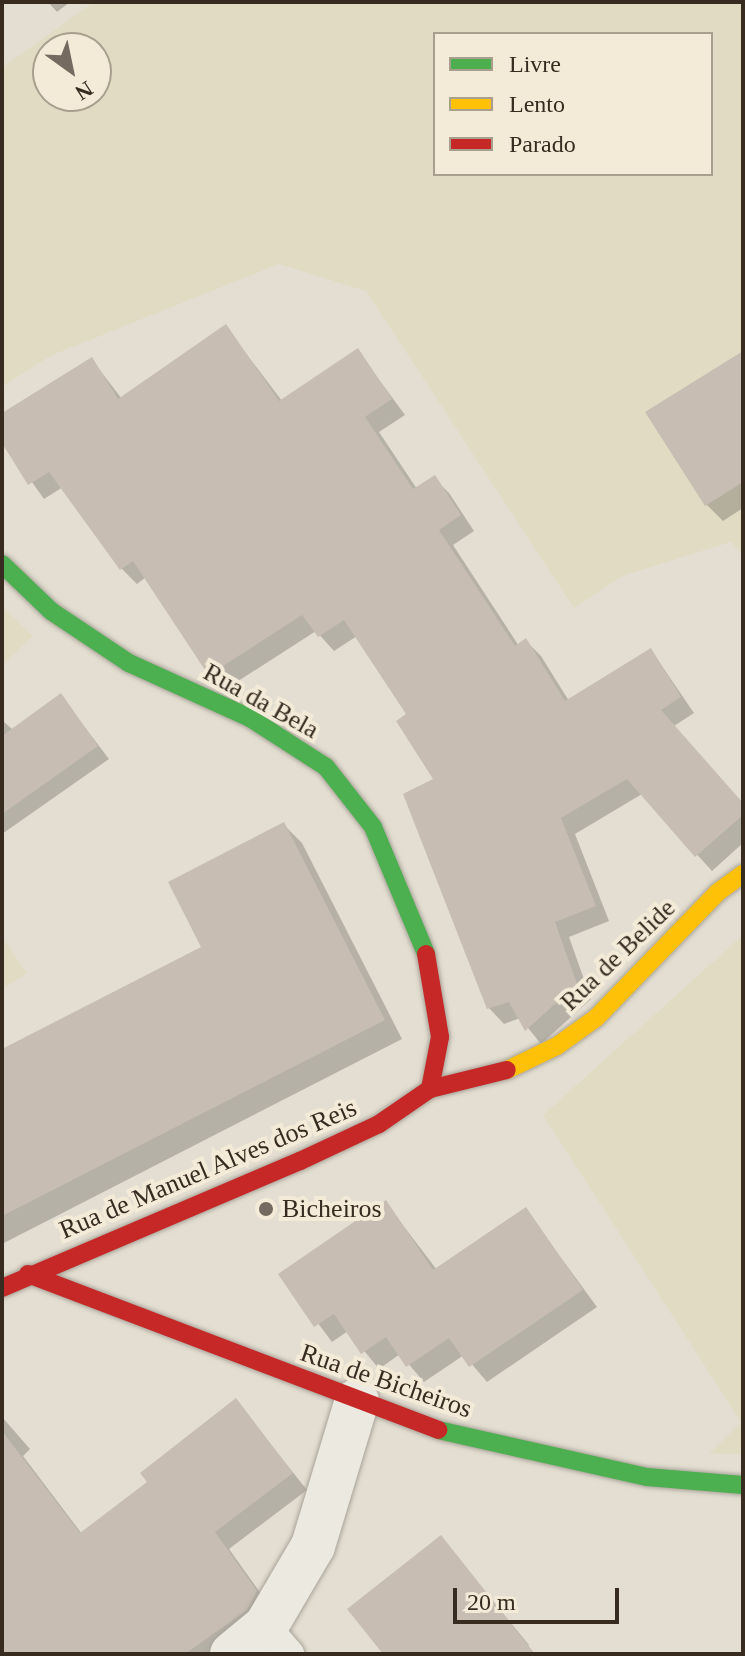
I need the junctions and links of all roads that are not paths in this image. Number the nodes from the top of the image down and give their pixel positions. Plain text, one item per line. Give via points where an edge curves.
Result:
1 (2, 564) edge
2 (743, 874) edge
3 (430, 1089) junction
4 (28, 1274) junction
5 (2, 1288) edge
6 (357, 1400) junction
7 (743, 1485) edge
8 (278, 1640) edge
9 (232, 1654) edge

1 - 3 street, Rua da Bela via 51,611 129,663 250,718 326,767 373,827 408,901 434,978 440,1037
2 - 3 street, Rua de Belide via 718,892 596,1018 557,1046 503,1072
3 - 4 street, Rua de Manuel Alves dos Reis via 379,1124 300,1161
4 - 5 street, Rua de Manuel Alves dos Reis
4 - 6 street, Rua de Bicheiros
6 - 7 street, Rua de Bicheiros via 442,1431 647,1477
6 - 8 street
8 - 9 street

